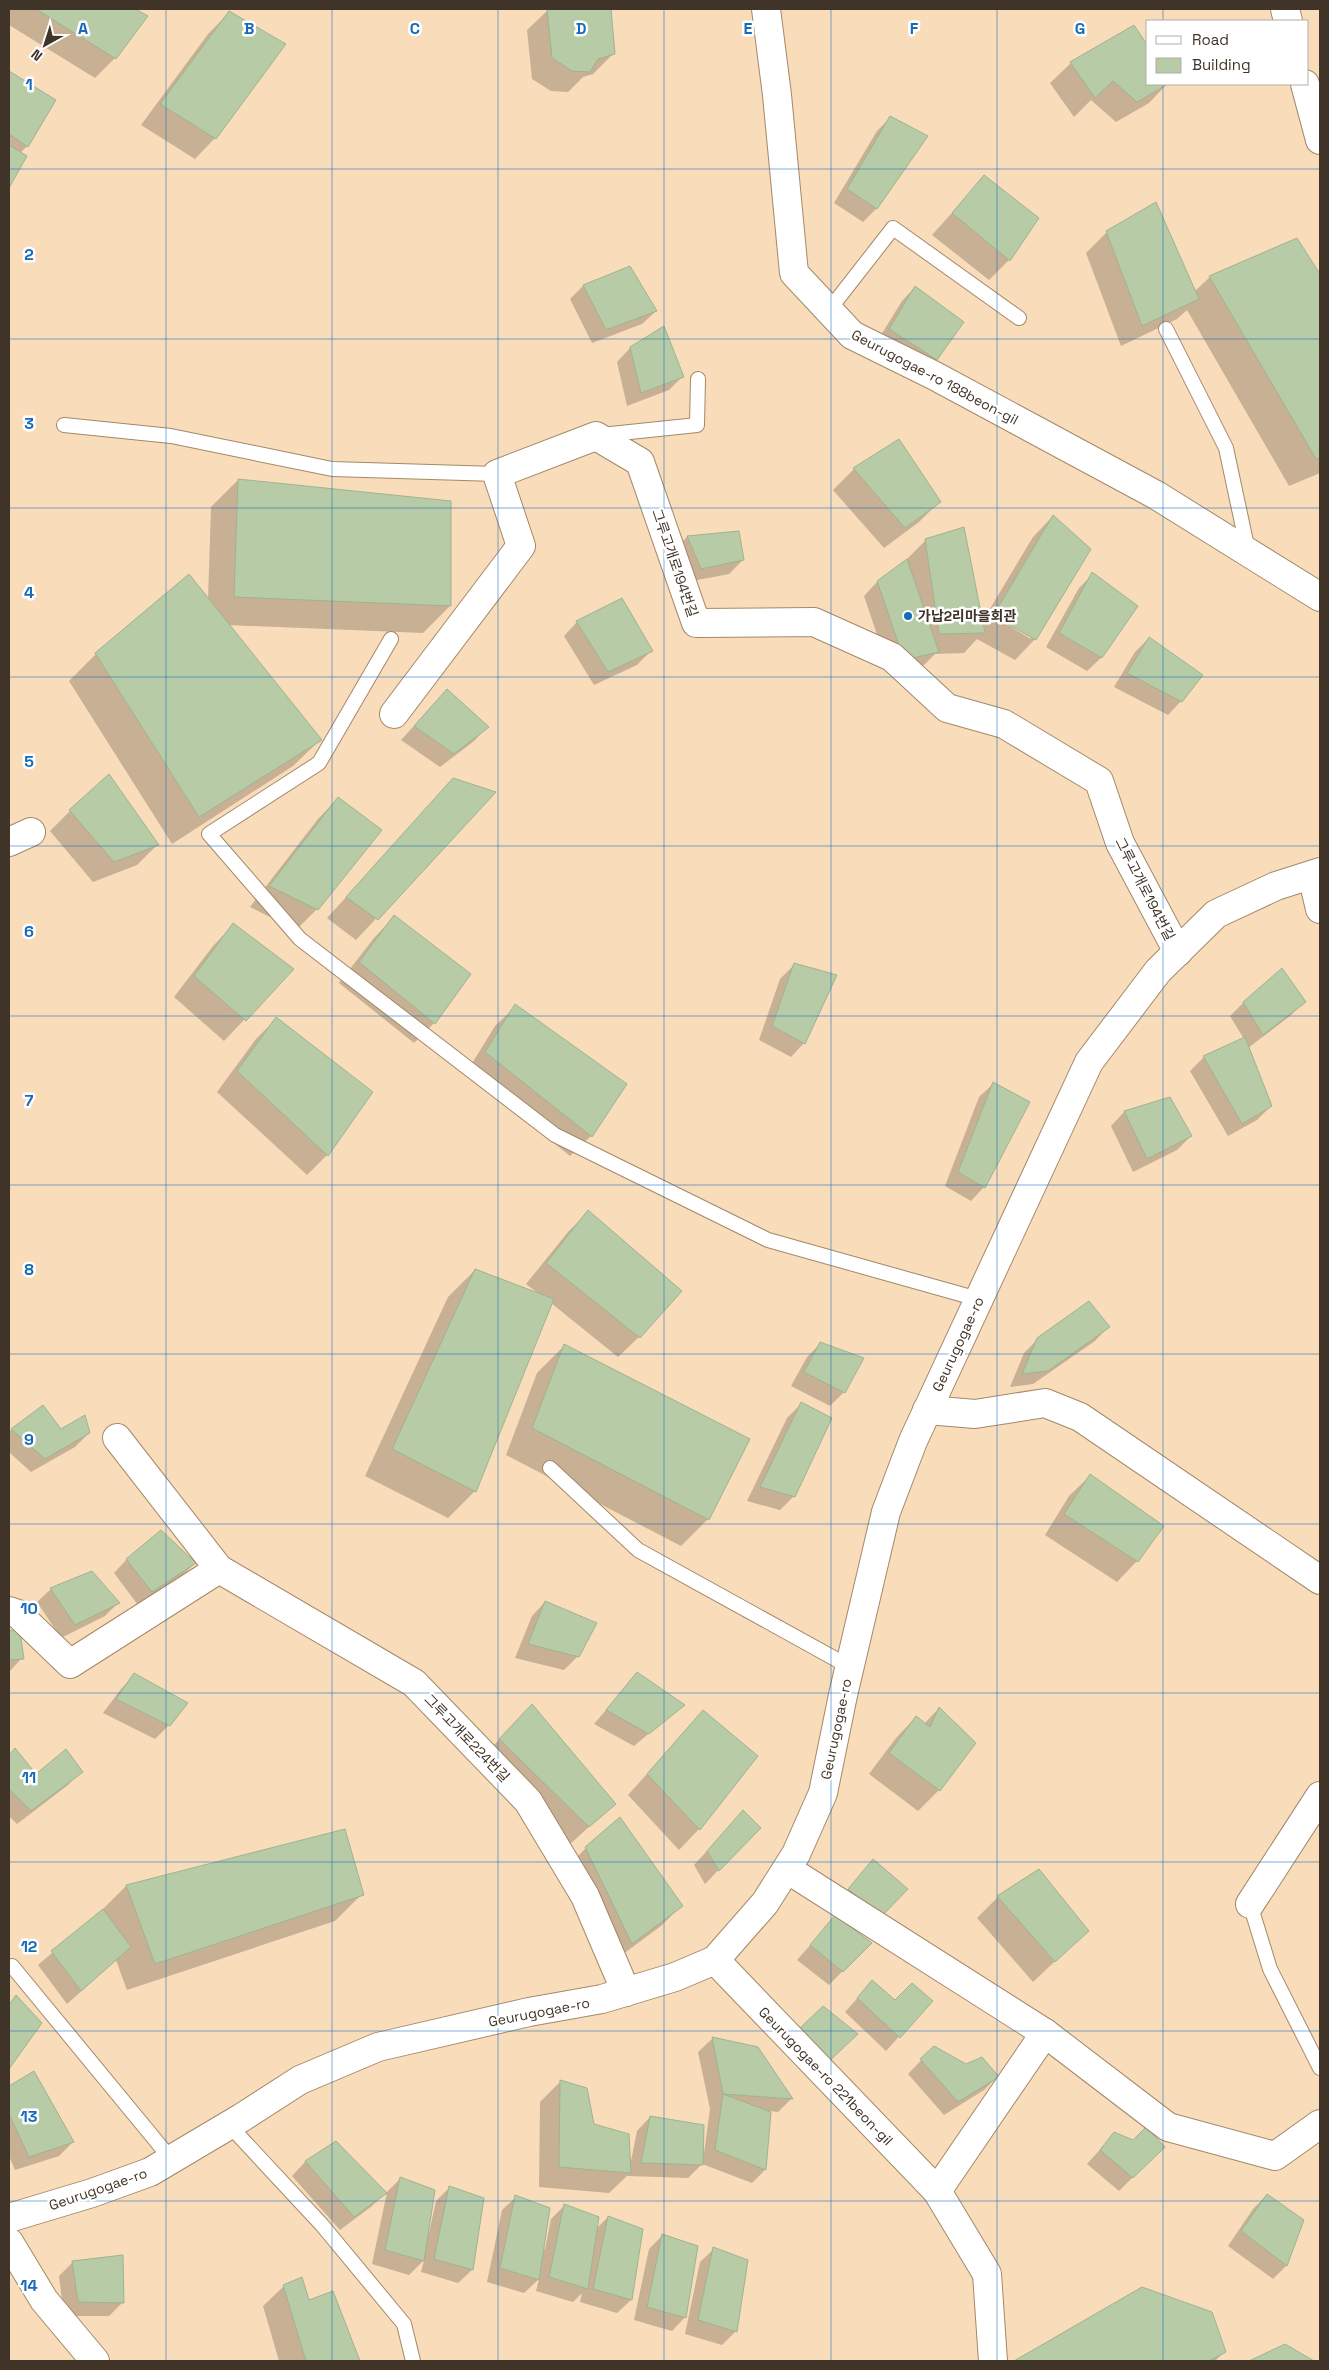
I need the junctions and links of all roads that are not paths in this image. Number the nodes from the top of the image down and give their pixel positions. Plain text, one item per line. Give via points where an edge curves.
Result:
1 (766, 9) edge
2 (1305, 85) edge
3 (1320, 140) edge
4 (829, 310) junction
5 (1019, 318) dead end
6 (1166, 329) dead end
7 (698, 379) dead end
8 (64, 425) dead end
9 (596, 436) junction
10 (497, 474) junction
11 (1248, 552) junction
12 (1320, 597) edge
13 (391, 639) dead end
14 (394, 714) dead end
15 (1316, 873) edge
16 (1320, 909) edge
17 (1178, 952) junction
18 (978, 1299) junction
19 (927, 1410) junction
20 (117, 1438) dead end
21 (550, 1468) dead end
22 (220, 1569) junction
23 (1320, 1580) edge
24 (9, 1611) edge
25 (850, 1666) junction
26 (1320, 1796) edge
27 (786, 1869) junction
28 (1250, 1904) joint
29 (715, 1960) junction
30 (12, 1966) dead end
31 (626, 1992) junction
32 (1045, 2033) junction
33 (1320, 2068) edge
34 (1320, 2124) edge
35 (229, 2125) junction
36 (171, 2160) junction
37 (937, 2191) junction
38 (9, 2218) edge
39 (9, 2242) edge
40 (95, 2361) edge
41 (413, 2361) edge
42 (993, 2361) edge

1 - 4 street, Geurugogae-ro 188beon-gil via 794,274
2 - 3 street
4 - 5 lane via 892,228
4 - 11 street, Geurugogae-ro 188beon-gil via 852,335 1139,486
6 - 11 lane via 1226,448
7 - 9 lane via 696,425
8 - 10 lane via 171,436 332,469
9 - 10 street
9 - 17 street, 그루고개로194번길 via 640,462 696,622 814,622 892,657 947,708 1004,724 1099,781 1120,843
10 - 14 street via 521,546
11 - 12 street, Geurugogae-ro 188beon-gil
13 - 18 lane via 319,763 209,834 300,938 555,1135 768,1240
15 - 16 street
15 - 17 street, Geurugogae-ro via 1276,886 1216,914
17 - 18 street, Geurugogae-ro via 1158,971 1089,1062
18 - 19 street, Geurugogae-ro
19 - 23 street via 975,1414 1045,1403 1080,1418
19 - 25 street, Geurugogae-ro via 886,1512
20 - 22 street, 그루고개로224번길
21 - 25 lane via 638,1550
22 - 24 street via 70,1664 18,1614
22 - 31 street, 그루고개로224번길 via 414,1683 528,1801 585,1896
25 - 27 street, Geurugogae-ro via 823,1793
26 - 28 street
27 - 29 street, Geurugogae-ro via 765,1903
27 - 32 street
28 - 33 lane via 1270,1969
29 - 31 street, Geurugogae-ro
29 - 37 street, Geurugogae-ro 221beon-gil
30 - 36 lane
31 - 35 street, Geurugogae-ro via 378,2047 300,2080
32 - 34 street via 1168,2128 1275,2156
32 - 37 street
35 - 36 street, Geurugogae-ro
35 - 41 lane via 322,2225 404,2324
36 - 38 street, Geurugogae-ro via 134,2178
37 - 42 street, Geurugogae-ro 221beon-gil via 987,2274
39 - 40 street via 44,2300

